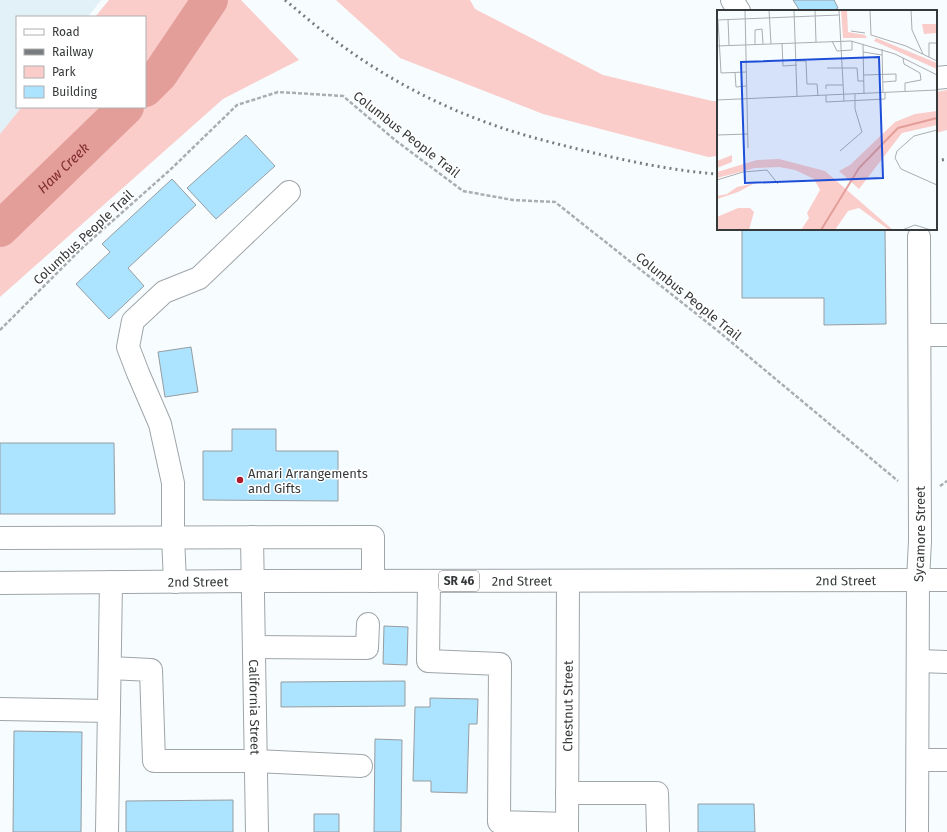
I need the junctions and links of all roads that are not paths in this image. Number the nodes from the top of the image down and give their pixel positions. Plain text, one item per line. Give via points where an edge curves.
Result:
1 (732, 0) edge
2 (738, 10) edge
3 (947, 77) edge
4 (937, 78) edge
5 (289, 192) dead end
6 (919, 237) dead end
7 (920, 335) junction
8 (947, 335) edge
9 (173, 537) junction
10 (252, 537) junction
11 (0, 538) edge
12 (918, 580) junction
13 (947, 580) edge
14 (253, 581) junction
15 (373, 581) junction
16 (429, 581) junction
17 (568, 581) junction
18 (111, 582) junction
19 (175, 582) junction
20 (0, 584) edge
21 (368, 624) dead end
22 (254, 647) junction
23 (918, 661) junction
24 (947, 662) edge
25 (110, 668) junction
26 (0, 709) edge
27 (109, 711) junction
28 (918, 760) junction
29 (947, 760) edge
30 (256, 761) junction
31 (361, 766) dead end
32 (567, 793) junction
33 (567, 828) edge
34 (107, 832) edge
35 (257, 832) edge
36 (658, 832) edge
37 (918, 832) edge

1 - 2 main road
3 - 4 main road
5 - 9 main road via 199,278 164,292 133,321 128,347 160,424 173,483
6 - 7 main road, Sycamore Street
7 - 8 main road
7 - 12 main road, Sycamore Street
9 - 10 main road
9 - 11 main road
9 - 19 main road
10 - 14 main road, California Street
10 - 15 main road via 373,537
12 - 13 main road, 2nd Street / SR 46
12 - 17 main road, 2nd Street / SR 46
12 - 23 main road, Sycamore Street
14 - 15 main road, 2nd Street / SR 46
14 - 19 main road, 2nd Street / SR 46
14 - 22 main road, California Street
15 - 16 main road, 2nd Street / SR 46
16 - 17 main road, 2nd Street / SR 46
16 - 33 main road via 428,661 500,664 499,822
17 - 32 main road, Chestnut Street
18 - 19 main road, 2nd Street / SR 46
18 - 20 main road, 2nd Street / SR 46
18 - 25 main road
21 - 22 main road via 368,648
22 - 30 main road, California Street
23 - 24 main road
23 - 28 main road, Sycamore Street
25 - 27 main road
25 - 30 main road via 152,670 154,761
26 - 27 main road
27 - 34 main road
28 - 29 main road
28 - 37 main road, Sycamore Street
30 - 31 main road
30 - 35 main road, California Street
32 - 33 main road, Chestnut Street
32 - 36 main road via 657,793

